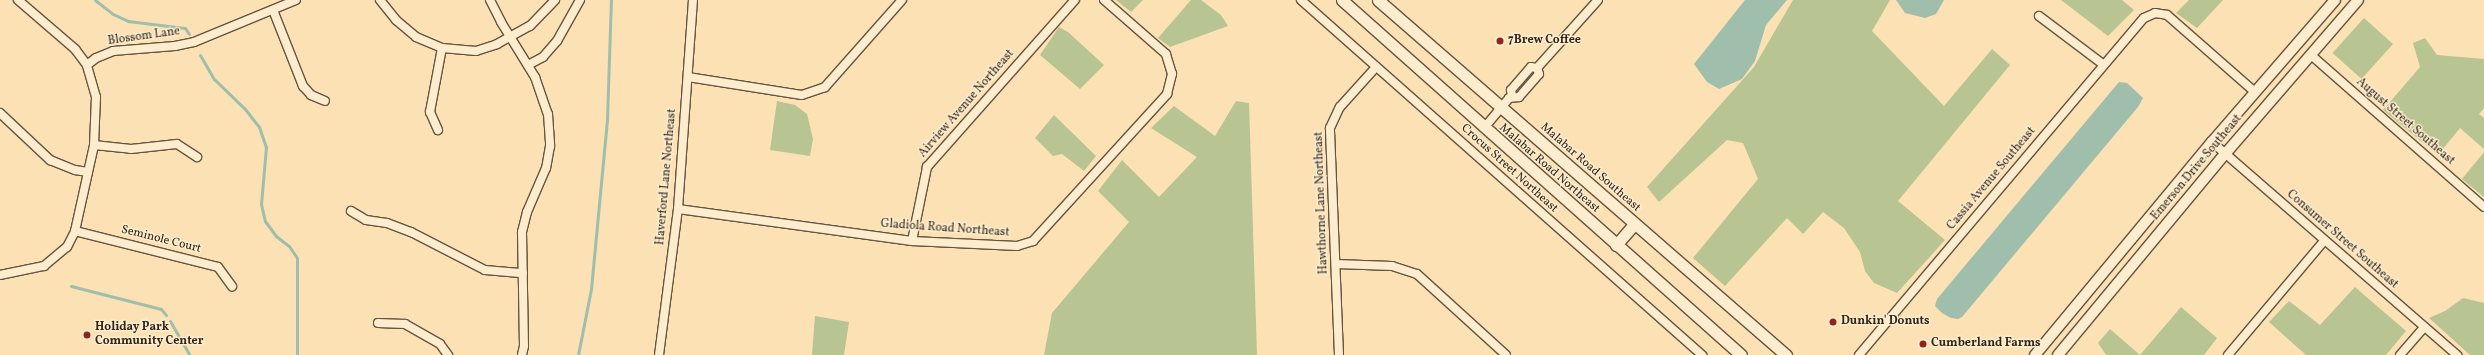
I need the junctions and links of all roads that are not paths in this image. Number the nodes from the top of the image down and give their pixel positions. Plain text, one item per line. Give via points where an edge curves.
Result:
1 (18, 0) edge
2 (296, 0) edge
3 (380, 0) edge
4 (490, 0) edge
5 (555, 0) edge
6 (580, 0) edge
7 (693, 0) edge
8 (902, 0) edge
9 (1075, 0) edge
10 (1104, 0) edge
11 (1301, 0) edge
12 (1342, 0) edge
13 (1378, 0) edge
14 (1598, 0) edge
15 (2334, 0) edge
16 (2358, 0) edge
17 (273, 10) junction
18 (2039, 16) dead end
19 (510, 38) junction
20 (442, 48) junction
21 (2311, 54) junction
22 (2104, 64) junction
23 (87, 65) junction
24 (528, 65) junction
25 (1376, 67) junction
26 (688, 77) junction
27 (2255, 92) junction
28 (325, 101) dead end
29 (1501, 108) junction
30 (0, 113) edge
31 (1484, 128) junction
32 (438, 130) dead end
33 (2212, 142) junction
34 (94, 145) junction
35 (2226, 153) junction
36 (197, 157) dead end
37 (88, 172) junction
38 (2484, 207) edge
39 (678, 209) junction
40 (351, 211) dead end
41 (1634, 224) junction
42 (75, 231) junction
43 (912, 241) junction
44 (2324, 241) junction
45 (1616, 245) junction
46 (1336, 264) junction
47 (523, 273) junction
48 (0, 274) edge
49 (232, 286) dead end
50 (378, 323) dead end
51 (2424, 327) junction
52 (448, 355) edge
53 (522, 355) edge
54 (659, 355) edge
55 (1339, 355) edge
56 (1506, 355) edge
57 (1702, 355) edge
58 (1741, 355) edge
59 (1786, 355) edge
60 (1859, 355) edge
61 (2035, 355) edge
62 (2058, 355) edge
63 (2228, 355) edge
64 (2400, 355) edge
65 (2457, 355) edge

1 - 23 street via 75,49
2 - 17 street, Blossom Lane
3 - 20 street via 396,20 416,38
4 - 19 street
5 - 19 street via 530,26
6 - 24 street via 557,41 543,57
7 - 26 street, Haverford Lane Northeast
8 - 26 street via 825,87 802,95
9 - 43 street, Airview Avenue Northeast via 927,167
10 - 43 street, Gladiola Road Northeast via 1166,54 1172,74 1167,94 1034,241 1017,246
11 - 25 street, Crocus Street Northeast
12 - 31 main road, Malabar Road Northeast
13 - 29 main road, Malabar Road Southeast
14 - 29 street via 1537,68 1531,67 1511,90 1512,96
15 - 27 street, Emerson Drive Southeast
16 - 21 street, Emerson Drive Southeast
17 - 23 street, Blossom Lane via 194,42 112,51
17 - 28 street via 303,86 311,94
18 - 22 street
19 - 20 street via 476,51
19 - 24 street
20 - 32 street via 430,112
21 - 35 street, Emerson Drive Southeast
21 - 38 street, August Street Southeast
22 - 27 street, Cassia Avenue Southeast via 2144,18 2155,13 2167,15
22 - 60 street, Cassia Avenue Southeast
23 - 34 street via 96,97
24 - 47 street via 548,114 550,146 546,168 527,212 522,232
25 - 46 street, Hawthorne Lane Northeast via 1340,107 1330,128
25 - 57 street, Crocus Street Northeast
26 - 39 street, Haverford Lane Northeast
27 - 33 street, Emerson Drive Southeast
29 - 31 street
29 - 41 main road, Malabar Road Southeast
30 - 37 street via 50,160 75,170
31 - 45 main road, Malabar Road Northeast
33 - 35 street, Consumer Street Southeast
33 - 61 street, Emerson Drive Southeast
34 - 36 street via 131,149 177,144
34 - 37 street
35 - 44 street, Consumer Street Southeast
35 - 62 street, Emerson Drive Southeast
37 - 42 street
39 - 43 street, Gladiola Road Northeast
39 - 54 street, Haverford Lane Northeast
40 - 47 street via 366,220 387,223 411,232 485,270
41 - 45 main road
41 - 59 main road, Malabar Road Southeast
42 - 48 street via 67,247 44,266
42 - 49 street, Seminole Court via 218,267
44 - 51 street, Consumer Street Southeast
44 - 63 street
45 - 58 main road, Malabar Road Northeast
46 - 55 street, Hawthorne Lane Northeast
46 - 56 street via 1392,266 1417,274
47 - 53 street
50 - 52 street via 405,324 440,344
51 - 64 street
51 - 65 street, Consumer Street Southeast

